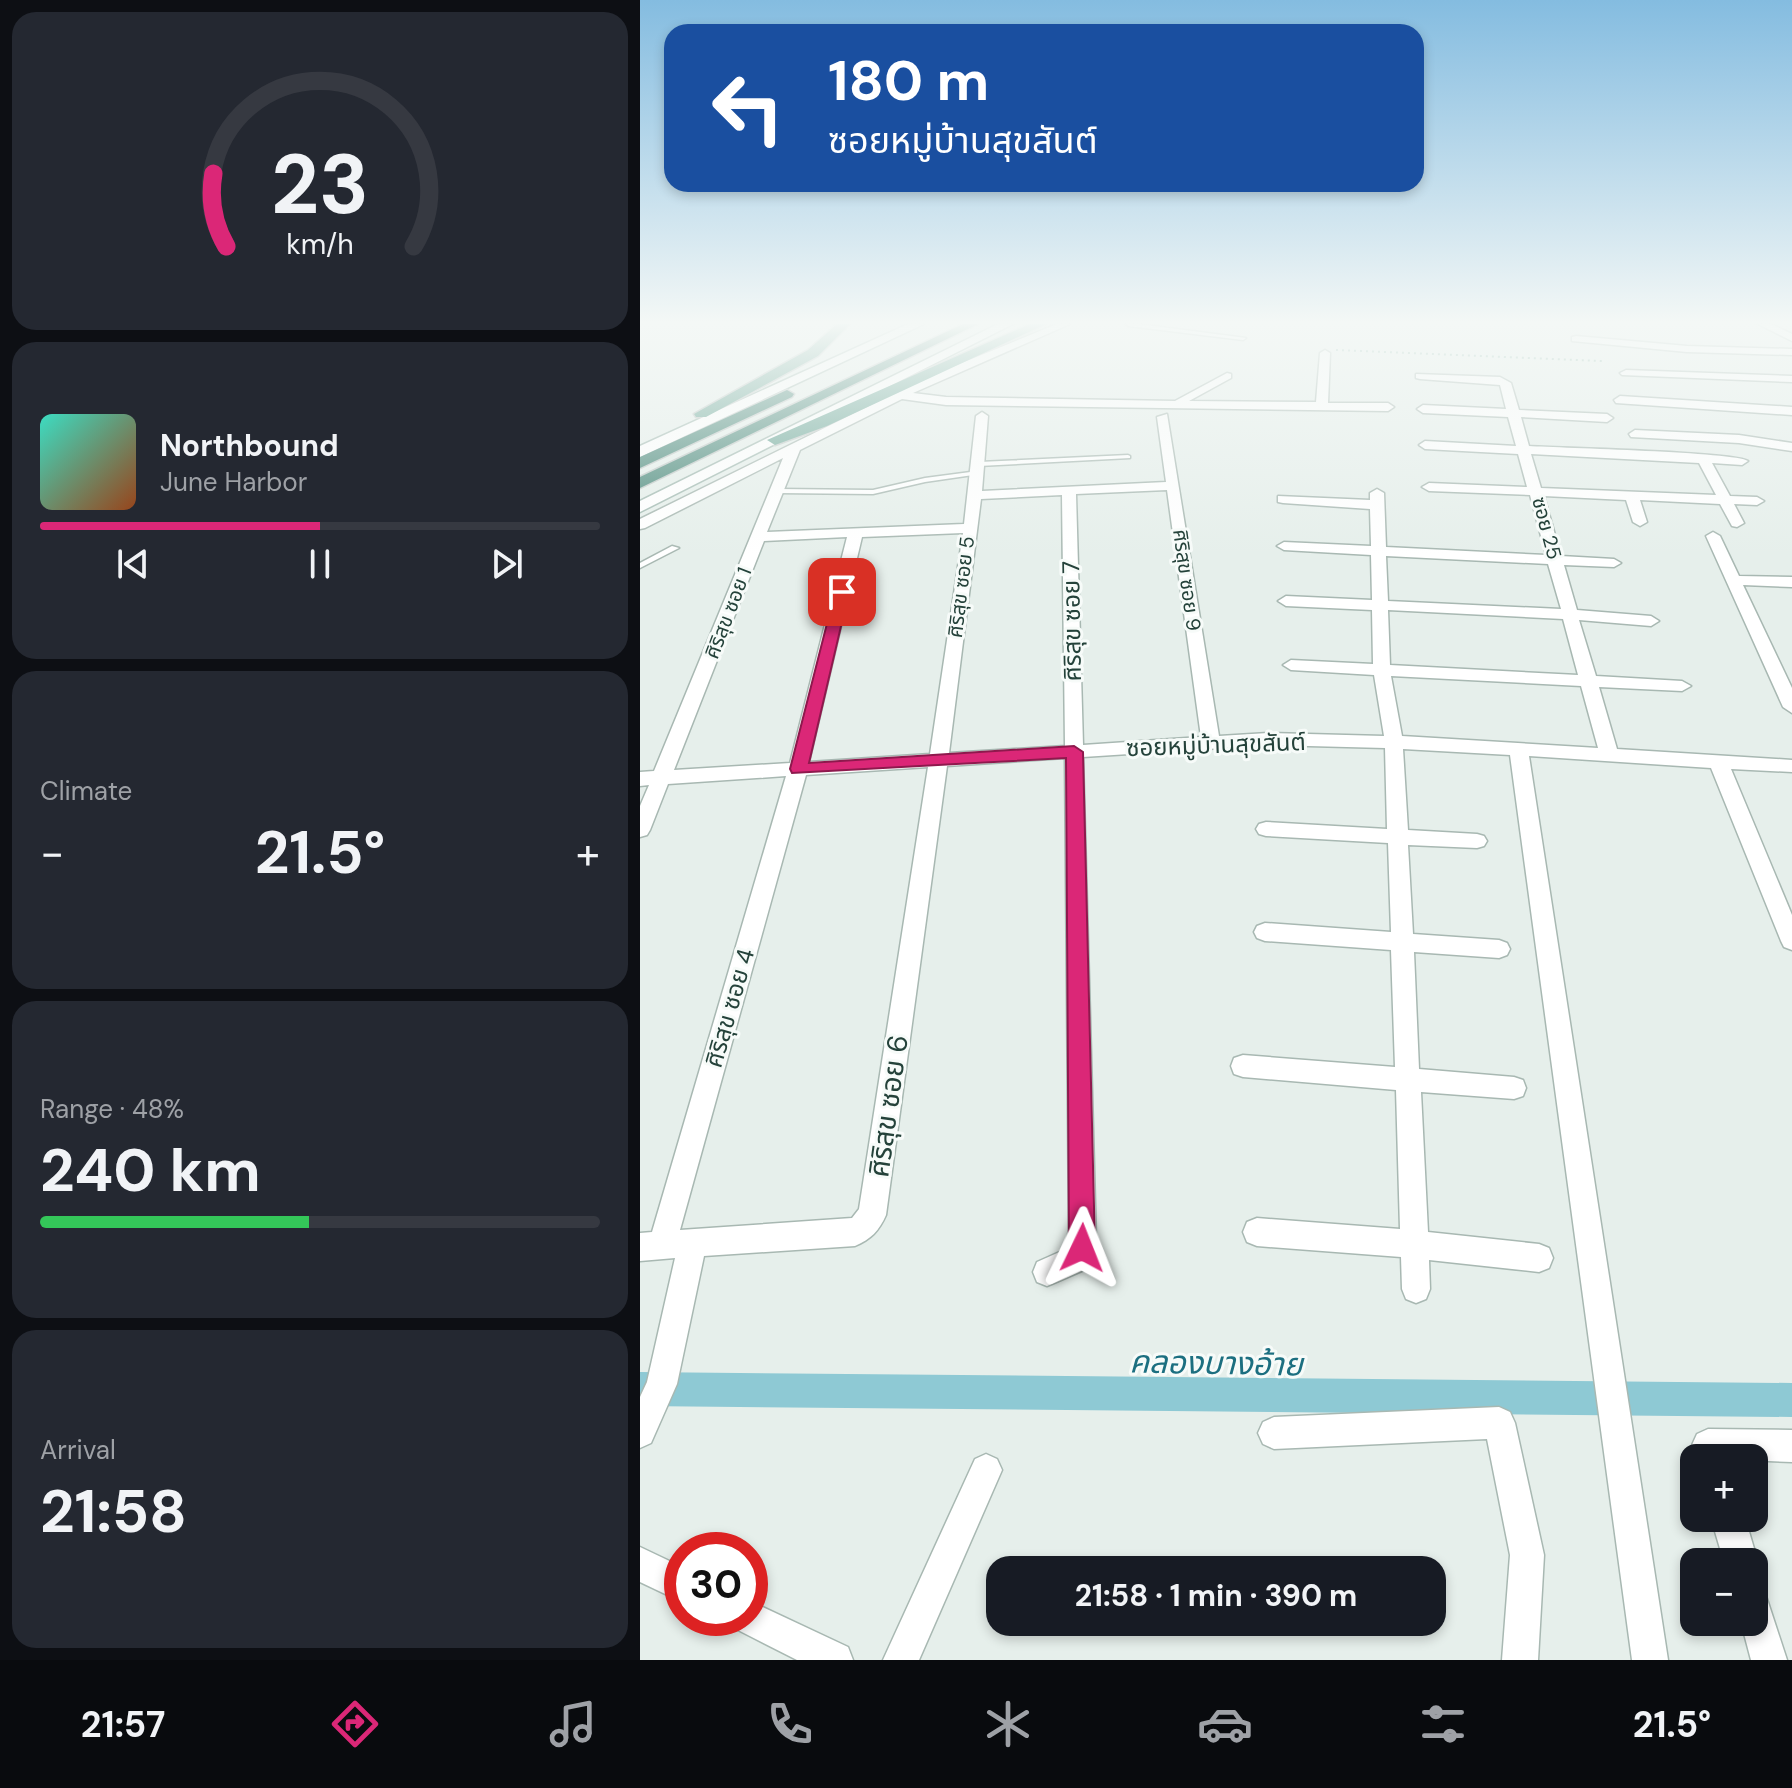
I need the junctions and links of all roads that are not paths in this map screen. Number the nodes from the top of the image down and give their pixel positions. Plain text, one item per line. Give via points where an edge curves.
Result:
1 (724, 401) edge
2 (729, 401) edge
3 (750, 401) edge
4 (772, 401) edge
5 (810, 401) edge
6 (832, 401) edge
7 (852, 401) edge
8 (869, 401) edge
9 (888, 401) edge
10 (1000, 401) edge
11 (1322, 401) edge
12 (1511, 401) edge
13 (1643, 401) edge
14 (1179, 403) joint
15 (1322, 405) junction
16 (1388, 407) dead end
17 (1423, 409) dead end
18 (1792, 411) edge
19 (701, 414) junction
20 (1516, 414) junction
21 (982, 416) dead end
22 (1163, 417) dead end
23 (1607, 418) dead end
24 (1635, 434) dead end
25 (775, 440) junction
26 (640, 441) edge
27 (1425, 445) dead end
28 (1792, 447) edge
29 (794, 448) junction
30 (1525, 449) junction
31 (640, 452) edge
32 (1128, 457) dead end
33 (1703, 458) junction
34 (1742, 461) dead end
35 (640, 463) edge
36 (978, 469) junction
37 (640, 483) edge
38 (1173, 486) junction
39 (1429, 487) dead end
40 (1069, 490) junction
41 (778, 491) junction
42 (1536, 491) junction
43 (975, 495) junction
44 (1632, 496) junction
45 (640, 498) edge
46 (1283, 499) dead end
47 (1724, 500) junction
48 (1757, 501) dead end
49 (640, 507) edge
50 (1640, 522) dead end
51 (1737, 523) dead end
52 (640, 525) edge
53 (968, 528) junction
54 (856, 532) junction
55 (1713, 536) dead end
56 (758, 537) junction
57 (1284, 546) dead end
58 (675, 548) dead end
59 (1378, 551) junction
60 (1555, 560) junction
61 (1614, 563) dead end
62 (640, 566) edge
63 (1732, 580) junction
64 (1792, 582) edge
65 (1286, 601) dead end
66 (1379, 607) junction
67 (1568, 614) junction
68 (1651, 621) dead end
69 (1768, 658) junction
70 (1792, 659) edge
71 (1291, 665) dead end
72 (1382, 670) junction
73 (1588, 681) junction
74 (1682, 686) dead end
75 (1792, 707) edge
76 (1211, 742) junction
77 (1394, 742) junction
78 (1519, 751) junction
79 (1074, 752) junction
80 (1610, 757) junction
81 (939, 759) junction
82 (1719, 763) junction
83 (1792, 766) edge
84 (798, 769) junction
85 (640, 779) edge
86 (663, 779) junction
87 (1266, 829) dead end
88 (640, 830) edge
89 (1396, 838) junction
90 (1477, 841) dead end
91 (1265, 932) dead end
92 (1792, 941) edge
93 (1401, 944) junction
94 (1499, 949) dead end
95 (1243, 1066) dead end
96 (1407, 1078) junction
97 (1514, 1088) dead end
98 (1257, 1232) dead end
99 (693, 1242) junction
100 (1414, 1244) junction
101 (646, 1249) edge
102 (1539, 1258) dead end
103 (1047, 1272) dead end
104 (1416, 1289) dead end
105 (644, 1425) edge
106 (1274, 1433) dead end
107 (1768, 1446) edge
108 (1792, 1446) edge
109 (986, 1470) dead end
110 (640, 1564) edge
111 (664, 1576) edge
112 (768, 1627) edge
113 (1762, 1636) edge
114 (835, 1660) edge
115 (901, 1660) edge
116 (1520, 1660) edge
117 (1650, 1660) edge
118 (1769, 1660) edge

1 - 19 main road
2 - 19 main road
3 - 31 main road
4 - 35 highway
5 - 37 highway
6 - 45 main road
7 - 25 main road
8 - 25 main road
9 - 29 street
10 - 14 street
11 - 15 street
12 - 20 street, ซอย 25
13 - 18 street
14 - 15 street
15 - 16 street
17 - 20 street
19 - 26 main road
20 - 23 street
20 - 30 street, ซอย 25
21 - 36 street, ศิริสุข ซอย 5
22 - 38 street, ศิริสุข ซอย 9
24 - 28 street
25 - 49 main road
27 - 30 street
29 - 41 street, ศิริสุข ซอย 1
29 - 52 street
30 - 33 street
30 - 42 street, ซอย 25
32 - 36 lane
33 - 34 street
33 - 47 street
36 - 41 lane via 873,492
36 - 43 street, ศิริสุข ซอย 5
38 - 40 street
38 - 76 street, ศิริสุข ซอย 9
39 - 42 street
40 - 43 street
40 - 79 street, ศิริสุข ซอย 7
41 - 56 street, ศิริสุข ซอย 1
42 - 44 street
42 - 60 street, ซอย 25
43 - 53 street, ศิริสุข ซอย 5
44 - 47 street
44 - 50 street
46 - 59 street via 1376,499
47 - 48 street
47 - 51 street
53 - 54 street
53 - 81 street, ศิริสุข ซอย 5
54 - 56 street
54 - 84 street, ศิริสุข ซอย 4
55 - 63 street
56 - 86 street, ศิริสุข ซอย 1
57 - 59 street
58 - 62 lane
59 - 60 street
59 - 66 street
60 - 61 street
60 - 67 street, ซอย 25
63 - 64 street
63 - 69 street
65 - 66 street
66 - 67 street
66 - 72 street
67 - 68 street
67 - 73 street, ซอย 25
69 - 70 street
69 - 75 street
71 - 72 street
72 - 73 street
72 - 77 street
73 - 74 street
73 - 80 street, ซอย 25
76 - 77 street, ซอยหมู่บ้านสุขสันต์
76 - 79 street, ซอยหมู่บ้านสุขสันต์
77 - 78 street, ซอยหมู่บ้านสุขสันต์
77 - 89 street
78 - 80 street, ซอยหมู่บ้านสุขสันต์
78 - 117 street
79 - 81 street, ซอยหมู่บ้านสุขสันต์
79 - 103 street, ศิริสุข ซอย 7 via 1082,1248 1071,1265
80 - 82 street, ซอยหมู่บ้านสุขสันต์
81 - 84 street, ซอยหมู่บ้านสุขสันต์
81 - 99 street, ศิริสุข ซอย 6 via 872,1215 855,1232
82 - 83 street, ซอยหมู่บ้านสุขสันต์
82 - 92 street
84 - 86 street, ซอยหมู่บ้านสุขสันต์
84 - 101 street, ศิริสุข ซอย 4
85 - 86 street, ซอยหมู่บ้านสุขสันต์
86 - 88 street, ศิริสุข ซอย 1
87 - 89 street
89 - 90 street
89 - 93 street
91 - 93 street
93 - 94 street
93 - 96 street
95 - 96 street
96 - 97 street
96 - 100 street
98 - 100 street
99 - 101 street, ศิริสุข ซอย 6
99 - 105 street via 662,1384
100 - 102 street
100 - 104 street
106 - 116 street via 1499,1423 1527,1555
107 - 108 street
109 - 115 street
110 - 111 street
112 - 114 street
113 - 118 street

